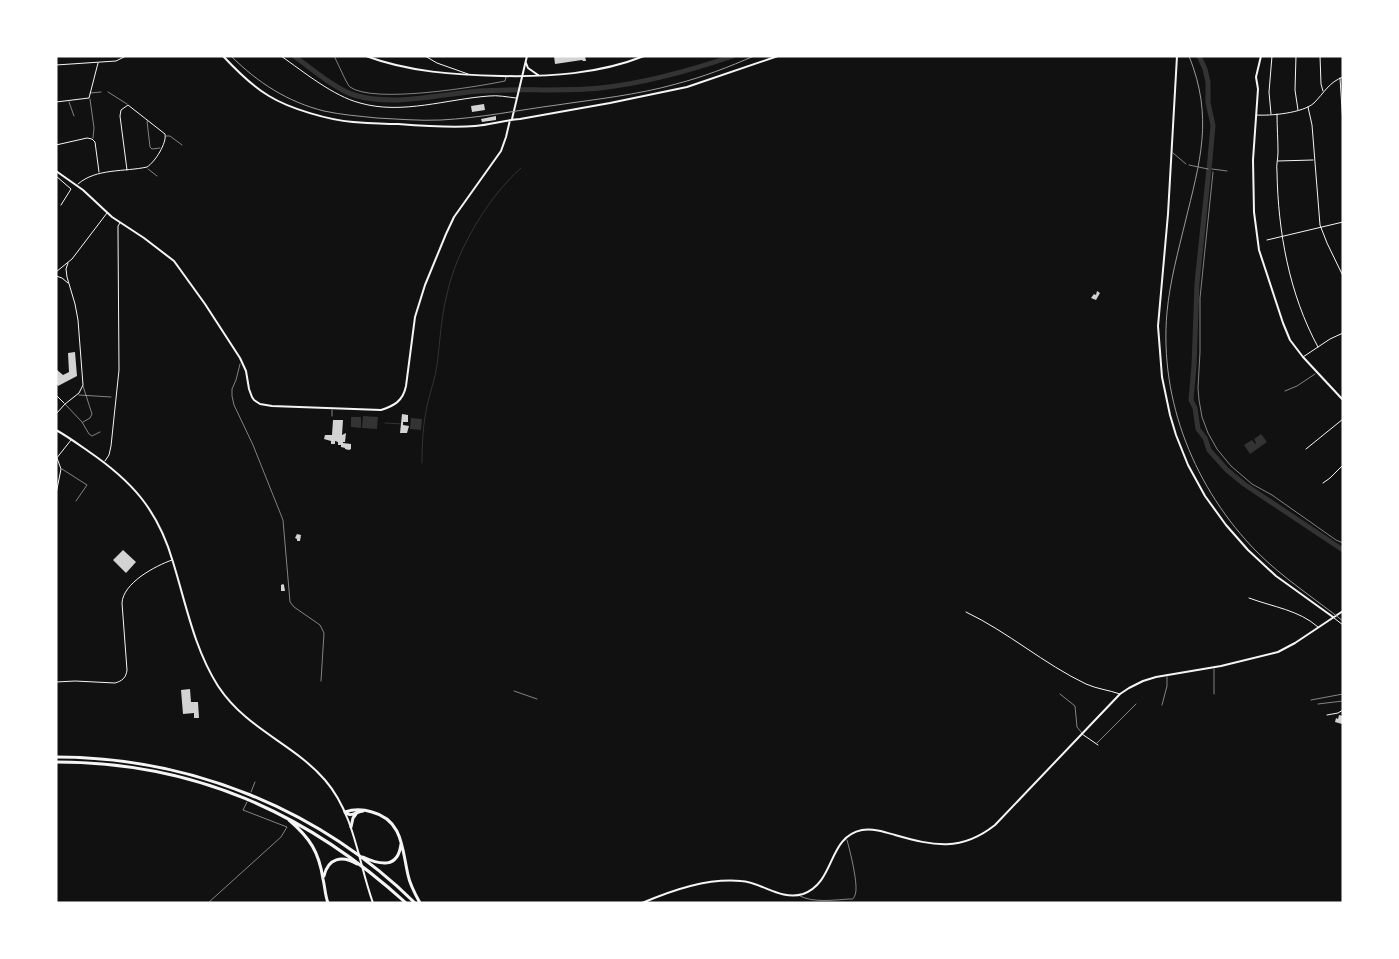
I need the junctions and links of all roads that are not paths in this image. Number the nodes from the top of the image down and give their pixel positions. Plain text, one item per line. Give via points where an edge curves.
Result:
1 (126, 56) edge
2 (223, 56) edge
3 (281, 56) edge
4 (334, 56) edge
5 (366, 56) edge
6 (425, 56) edge
7 (527, 56) edge
8 (644, 56) edge
9 (778, 56) edge
10 (1177, 56) edge
11 (1261, 56) edge
12 (1272, 56) edge
13 (1296, 56) edge
14 (1320, 56) edge
15 (98, 62) junction
16 (526, 63) junction
17 (56, 65) edge
18 (472, 75) junction
19 (538, 75) junction
20 (507, 76) junction
21 (522, 76) junction
22 (1343, 77) edge
23 (1340, 78) junction
24 (101, 92) dead end
25 (108, 92) dead end
26 (1323, 92) junction
27 (90, 93) junction
28 (517, 96) junction
29 (89, 98) junction
30 (69, 100) junction
31 (56, 102) edge
32 (128, 105) junction
33 (1308, 107) junction
34 (1298, 110) junction
35 (1271, 114) junction
36 (1277, 114) junction
37 (1256, 115) junction
38 (74, 116) dead end
39 (147, 120) junction
40 (511, 120) junction
41 (1343, 124) edge
42 (166, 136) junction
43 (92, 139) junction
44 (56, 145) edge
45 (182, 145) dead end
46 (161, 149) junction
47 (1172, 152) junction
48 (1314, 160) junction
49 (1277, 161) junction
50 (1186, 164) road end
51 (147, 167) junction
52 (1212, 169) road end
53 (56, 170) edge
54 (127, 170) junction
55 (1228, 171) dead end
56 (99, 174) junction
57 (56, 176) edge
58 (157, 176) dead end
59 (77, 185) junction
60 (61, 205) dead end
61 (108, 213) junction
62 (1343, 222) edge
63 (120, 223) junction
64 (1321, 228) junction
65 (1282, 236) junction
66 (1267, 240) dead end
67 (68, 263) junction
68 (56, 272) edge
69 (56, 276) edge
70 (1343, 276) edge
71 (69, 284) junction
72 (1343, 333) edge
73 (1318, 347) junction
74 (1302, 357) junction
75 (242, 362) junction
76 (1317, 373) junction
77 (83, 386) junction
78 (1285, 391) dead end
79 (56, 395) edge
80 (78, 395) junction
81 (86, 396) junction
82 (111, 397) dead end
83 (1343, 400) edge
84 (65, 404) junction
85 (332, 408) junction
86 (56, 414) edge
87 (332, 416) dead end
88 (1343, 419) edge
89 (82, 422) junction
90 (56, 430) edge
91 (100, 432) dead end
92 (71, 439) junction
93 (1306, 449) dead end
94 (57, 458) edge
95 (104, 462) junction
96 (1343, 465) edge
97 (61, 469) junction
98 (1323, 483) dead end
99 (56, 494) edge
100 (76, 501) dead end
101 (173, 560) junction
102 (1248, 598) dead end
103 (1343, 611) edge
104 (966, 612) dead end
105 (1333, 617) junction
106 (1343, 625) edge
107 (1319, 627) junction
108 (1214, 667) junction
109 (1166, 675) junction
110 (321, 681) dead end
111 (56, 682) edge
112 (1060, 694) dead end
113 (1120, 694) junction
114 (1214, 694) dead end
115 (1343, 694) edge
116 (1311, 700) dead end
117 (1343, 702) edge
118 (1136, 704) dead end
119 (1318, 704) dead end
120 (1162, 705) dead end
121 (1343, 710) edge
122 (1327, 715) dead end
123 (1082, 733) junction
124 (1097, 744) joint
125 (56, 757) edge
126 (56, 762) edge
127 (254, 782) dead end
128 (368, 811) junction
129 (345, 812) junction
130 (357, 813) junction
131 (282, 815) junction
132 (351, 827) junction
133 (847, 837) junction
134 (401, 842) junction
135 (356, 853) junction
136 (371, 872) junction
137 (324, 882) junction
138 (799, 895) junction
139 (208, 903) edge
140 (328, 903) edge
141 (373, 903) edge
142 (406, 903) edge
143 (415, 903) edge
144 (420, 903) edge
145 (642, 903) edge

1 - 15 street
2 - 40 street via 268,95 334,119 425,126 477,126
3 - 28 street via 342,97 380,107
4 - 20 lane via 349,86 376,94 401,95 481,85 505,81
5 - 18 street via 415,70
6 - 18 street via 438,64
7 - 16 street
8 - 19 street via 589,71
9 - 40 street via 687,87
10 - 47 street
11 - 37 street via 1256,77
12 - 35 street
13 - 34 street
14 - 26 street
15 - 17 street
15 - 27 street
16 - 19 street
16 - 21 street
18 - 20 street
19 - 21 street
20 - 21 street
21 - 28 street
22 - 23 street
23 - 26 street
23 - 41 street
24 - 27 lane
25 - 32 lane
26 - 33 street
27 - 29 street
28 - 40 street
29 - 30 street
29 - 43 lane via 94,128
30 - 31 street
30 - 38 lane
32 - 39 street
32 - 54 street via 121,110 120,116
33 - 34 street
33 - 48 street
34 - 36 street
35 - 36 street
35 - 37 street
36 - 49 street
37 - 74 street via 1254,220 1264,265 1285,329
39 - 42 street
39 - 46 lane via 150,147
40 - 85 street via 501,151 454,217 425,285 402,398 380,410
42 - 45 lane
42 - 46 street
43 - 44 street
43 - 56 street
46 - 51 street
47 - 50 lane
47 - 105 street via 1158,338 1167,406 1176,435 1205,496 1226,525 1258,561
48 - 49 street
48 - 64 street
49 - 65 street
51 - 54 street
51 - 58 lane
52 - 55 lane
53 - 59 street
54 - 56 street
56 - 59 street
57 - 60 street via 71,189
59 - 61 street
61 - 63 street
61 - 67 street
62 - 64 street
63 - 75 street via 174,261
63 - 95 street via 119,381 111,446
64 - 65 street
64 - 70 street
65 - 66 street
65 - 73 street via 1296,292
67 - 68 street
67 - 71 street
69 - 71 street
71 - 77 street via 79,326
72 - 73 street
73 - 74 street
74 - 76 street
75 - 85 street via 250,393 257,402 272,406
75 - 110 lane via 232,391 234,405 284,527 290,602 324,632
76 - 78 lane
76 - 83 street
77 - 80 street
77 - 81 lane
79 - 84 street
80 - 81 lane
80 - 84 street
81 - 82 lane
81 - 89 lane via 92,414
84 - 86 street
84 - 89 lane
85 - 87 lane
88 - 93 street
89 - 91 lane via 92,436
90 - 92 street
92 - 94 street
92 - 95 street
94 - 97 street
95 - 101 street via 125,479 147,504
96 - 98 street
97 - 99 street
97 - 100 lane via 87,485
101 - 111 street via 149,570 123,594 124,678 115,683
101 - 129 street via 200,653 219,687 246,717 302,758 327,782
102 - 107 street via 1294,612
103 - 105 street
104 - 113 street via 1071,676
105 - 106 street
105 - 107 street
107 - 108 street via 1278,652
108 - 109 street
108 - 114 lane
109 - 113 street via 1138,683
109 - 120 lane
112 - 123 lane via 1075,706 1077,727
113 - 123 street
115 - 116 lane
117 - 119 lane
118 - 124 lane
121 - 122 street
123 - 124 street
123 - 133 street via 995,825 972,839 953,844 932,844 869,829
125 - 135 highway via 140,763 219,783 282,808
126 - 131 highway via 120,766 180,777 230,792
127 - 139 lane via 243,810 287,827 281,837
128 - 129 highway
128 - 130 highway
128 - 134 highway via 387,820
129 - 130 highway
129 - 132 street
130 - 132 highway
131 - 136 highway via 333,844
131 - 137 highway via 314,847
132 - 141 street
133 - 138 street via 821,881
133 - 138 lane via 856,884 854,897 812,900
134 - 135 highway via 397,857 388,863 376,863
134 - 144 highway via 409,879
135 - 143 highway
136 - 137 highway via 353,861 338,859 328,866
136 - 142 highway
137 - 140 highway
138 - 145 street via 785,895 749,882 729,880 692,885

